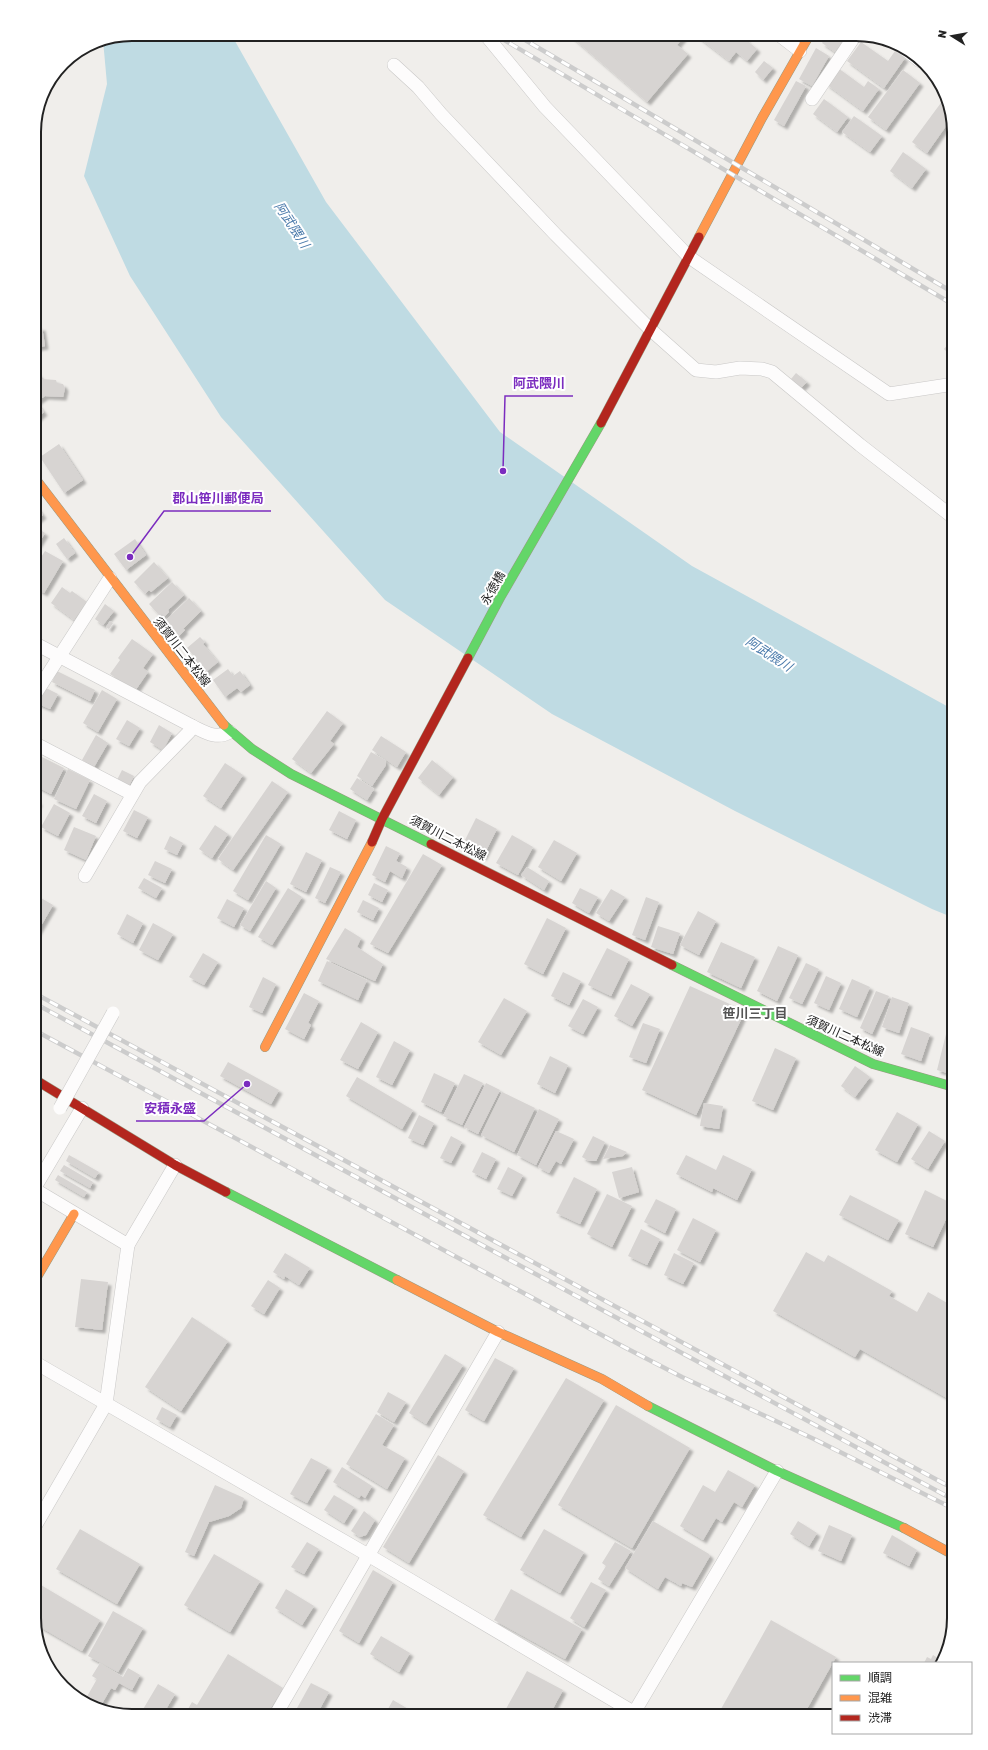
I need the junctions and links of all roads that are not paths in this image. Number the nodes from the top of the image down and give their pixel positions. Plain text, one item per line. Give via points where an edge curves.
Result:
1 (491, 41) edge
2 (787, 41) edge
3 (806, 41) edge
4 (851, 41) edge
5 (800, 51) junction
6 (394, 65) dead end
7 (812, 98) dead end
8 (689, 257) junction
9 (651, 330) junction
10 (947, 385) edge
11 (41, 486) edge
12 (947, 513) edge
13 (110, 578) junction
14 (41, 648) edge
15 (60, 657) junction
16 (41, 686) edge
17 (192, 726) junction
18 (230, 732) junction
19 (41, 747) edge
20 (132, 794) junction
21 (382, 818) junction
22 (85, 876) dead end
23 (113, 1013) dead end
24 (265, 1047) dead end
25 (41, 1083) edge
26 (947, 1085) edge
27 (60, 1108) dead end
28 (82, 1108) junction
29 (175, 1165) junction
30 (41, 1178) edge
31 (41, 1194) edge
32 (74, 1214) junction
33 (128, 1245) junction
34 (41, 1270) edge
35 (498, 1332) junction
36 (41, 1366) edge
37 (106, 1404) junction
38 (777, 1471) junction
39 (41, 1516) edge
40 (947, 1551) edge
41 (368, 1555) junction
42 (280, 1709) edge
43 (625, 1709) edge
44 (638, 1709) edge

1 - 8 street via 545,107
2 - 5 street
3 - 5 street, 永徳橋
4 - 7 street
5 - 8 street, 永徳橋
6 - 9 street via 418,87 556,235
8 - 9 street, 永徳橋
8 - 10 street via 889,394
9 - 12 street via 696,370 716,372 740,368 772,372
9 - 21 street, 永徳橋 via 592,441 501,596
11 - 13 street, 須賀川二本松線
13 - 15 street
13 - 18 street, 須賀川二本松線
14 - 15 street
15 - 16 street
15 - 17 street
17 - 18 street via 215,736
17 - 20 street
18 - 21 street, 須賀川二本松線 via 248,747 291,774
19 - 20 street
20 - 22 street
21 - 24 street, 永徳橋 via 375,837
21 - 26 street, 須賀川二本松線 via 873,1064
23 - 27 street, bridge
25 - 28 street
28 - 29 street
28 - 30 street
29 - 33 street
29 - 35 street
31 - 32 street
32 - 33 street
32 - 34 street
33 - 37 street
35 - 38 street via 602,1379 657,1412
35 - 41 street
36 - 37 street
37 - 39 street
37 - 41 street
38 - 40 street via 920,1535
38 - 44 street
41 - 42 street
41 - 43 street

